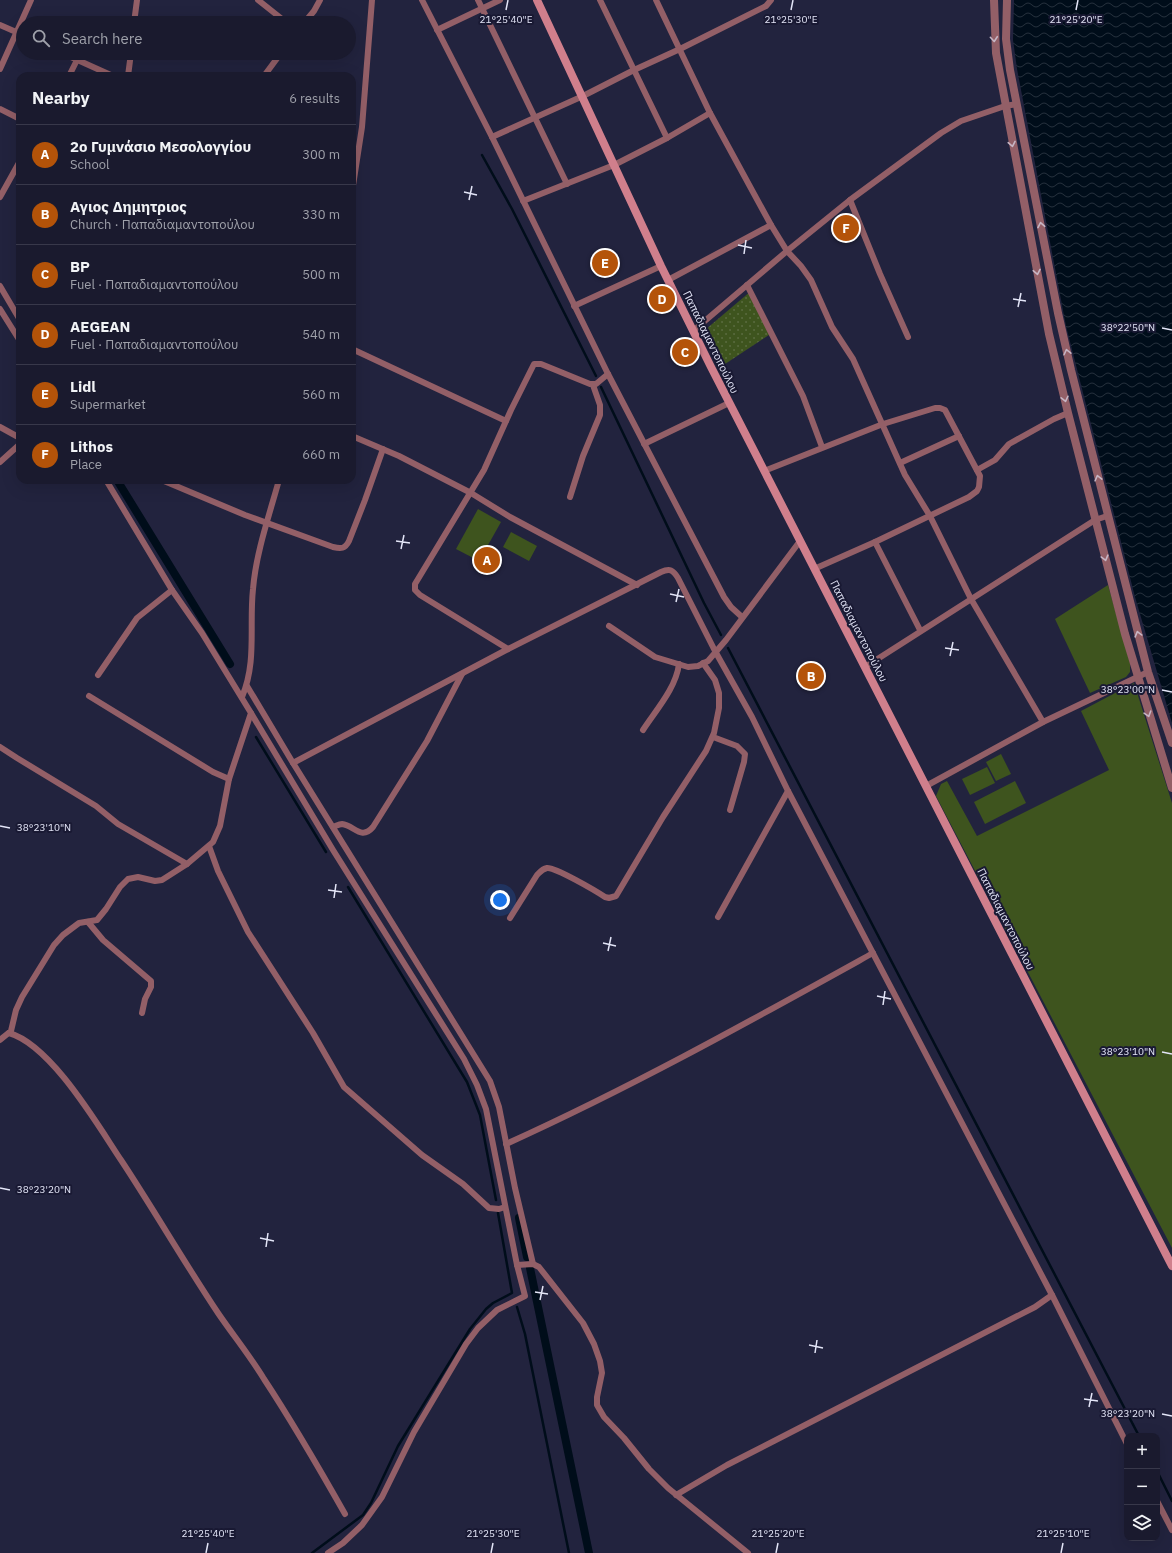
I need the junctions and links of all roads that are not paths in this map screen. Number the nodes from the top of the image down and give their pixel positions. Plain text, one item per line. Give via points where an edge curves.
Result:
1 (32, 0) edge
2 (137, 0) edge
3 (258, 0) edge
4 (320, 0) edge
5 (372, 0) edge
6 (422, 0) edge
7 (478, 0) edge
8 (500, 0) edge
9 (537, 0) edge
10 (600, 0) edge
11 (656, 0) edge
12 (771, 0) edge
13 (994, 0) edge
14 (1007, 0) edge
15 (481, 9) junction
16 (24, 16) edge
17 (135, 16) edge
18 (278, 16) edge
19 (310, 16) edge
20 (0, 25) edge
21 (437, 30) junction
22 (16, 32) joint
23 (680, 50) junction
24 (77, 60) joint
25 (130, 60) edge
26 (276, 60) edge
27 (0, 69) edge
28 (634, 70) junction
29 (71, 72) edge
30 (104, 72) edge
31 (129, 72) edge
32 (267, 72) edge
33 (583, 96) junction
34 (1017, 104) junction
35 (1005, 106) junction
36 (0, 109) edge
37 (710, 113) junction
38 (535, 117) junction
39 (16, 118) edge
40 (492, 137) junction
41 (667, 138) junction
42 (356, 144) edge
43 (360, 145) junction
44 (614, 165) junction
45 (16, 168) edge
46 (356, 168) edge
47 (566, 184) junction
48 (0, 197) edge
49 (850, 200) junction
50 (523, 201) junction
51 (771, 225) junction
52 (787, 251) junction
53 (661, 266) junction
54 (668, 280) junction
55 (747, 285) junction
56 (0, 286) edge
57 (574, 306) junction
58 (1, 312) edge
59 (16, 313) edge
60 (693, 331) junction
61 (16, 335) edge
62 (908, 337) dead end
63 (356, 351) edge
64 (608, 374) junction
65 (593, 384) junction
66 (729, 402) junction
67 (1068, 413) junction
68 (506, 421) junction
69 (883, 424) junction
70 (0, 426) edge
71 (16, 436) edge
72 (960, 436) junction
73 (356, 438) edge
74 (644, 444) junction
75 (822, 447) junction
76 (16, 448) edge
77 (383, 449) junction
78 (0, 462) edge
79 (900, 463) junction
80 (977, 470) junction
81 (764, 471) junction
82 (108, 484) edge
83 (169, 484) edge
84 (278, 484) edge
85 (471, 493) junction
86 (570, 497) dead end
87 (930, 516) junction
88 (1107, 516) junction
89 (1095, 520) junction
90 (267, 522) junction
91 (800, 541) junction
92 (875, 542) junction
93 (814, 569) junction
94 (637, 584) junction
95 (172, 590) junction
96 (971, 599) junction
97 (742, 617) junction
98 (609, 626) dead end
99 (920, 630) junction
100 (508, 649) junction
101 (715, 651) junction
102 (704, 663) junction
103 (679, 664) junction
104 (864, 666) junction
105 (1148, 672) junction
106 (462, 674) junction
107 (98, 675) dead end
108 (1137, 676) junction
109 (247, 686) junction
110 (89, 696) dead end
111 (242, 698) junction
112 (251, 713) junction
113 (1043, 722) junction
114 (643, 730) dead end
115 (713, 737) junction
116 (1172, 743) edge
117 (0, 747) edge
118 (293, 763) junction
119 (229, 779) junction
120 (926, 786) junction
121 (1172, 788) edge
122 (788, 790) junction
123 (730, 810) dead end
124 (333, 827) junction
125 (209, 846) junction
126 (188, 864) junction
127 (718, 917) dead end
128 (510, 918) dead end
129 (88, 922) junction
130 (872, 954) junction
131 (142, 1013) dead end
132 (9, 1033) junction
133 (0, 1040) edge
134 (506, 1144) junction
135 (505, 1207) junction
136 (532, 1264) junction
137 (517, 1265) junction
138 (1172, 1266) edge
139 (1052, 1295) junction
140 (1124, 1438) edge
141 (676, 1495) junction
142 (1159, 1505) edge
143 (345, 1514) dead end
144 (1172, 1530) edge
145 (328, 1553) edge
146 (748, 1553) edge

1 - 16 street
2 - 17 street
3 - 18 street
4 - 19 street
5 - 43 street
6 - 21 street
7 - 15 street
8 - 15 street
9 - 33 main road, Παπαδιαμαντοπούλου
10 - 28 street
11 - 23 street
12 - 23 street via 766,6
13 -> 35 street via 996,53
14 - 34 street via 1007,50
15 - 21 street
15 - 38 street
20 - 22 street
21 - 40 street
22 - 27 street
23 - 28 street
23 - 37 street
24 - 29 street
24 - 30 street
25 - 31 street
26 - 32 street
28 - 33 street
28 - 41 street
33 - 38 street
33 - 44 main road, Παπαδιαμαντοπούλου
34 - 35 street
88 -> 34 street via 1060,320
35 - 49 street via 948,128
35 -> 67 street via 1042,302
36 - 39 street
37 - 41 street
37 - 51 street
38 - 40 street
38 - 47 street
40 - 50 street
41 - 44 street
42 - 43 street
43 - 46 street
44 - 47 street
44 - 53 main road, Παπαδιαμαντοπούλου
45 - 48 street
47 - 50 street
49 - 52 street
49 - 62 street
50 - 57 street
51 - 52 street
51 - 54 street
52 - 55 street
52 - 69 street via 816,288 832,327 853,358
53 - 54 main road, Παπαδιαμαντοπούλου
53 - 57 street
54 - 60 main road, Παπαδιαμαντοπούλου
55 - 60 street
55 - 75 street via 803,396
56 - 59 street
57 - 64 street
58 - 61 street
60 - 66 main road, Παπαδιαμαντοπούλου
63 - 68 street
64 - 65 street
64 - 74 street
65 - 68 street via 535,364
65 - 86 street via 600,405 600,415
66 - 74 street
66 - 81 main road, Παπαδιαμαντοπούλου
67 - 80 street via 1009,444 995,460
67 - 89 street
68 - 85 street
69 - 72 street via 940,408 945,410
69 - 75 street
69 - 79 street
70 - 71 street
72 - 79 street
72 - 80 street
73 - 77 street
74 - 97 street via 724,596
75 - 81 street
76 - 78 street
77 - 85 street
77 - 90 street via 363,507 349,541 343,548 333,547
79 - 87 street
80 - 87 street via 980,479 977,491
81 - 91 main road, Παπαδιαμαντοπούλου
82 - 95 street
83 - 90 street
84 - 90 street
85 - 94 street via 510,517
85 - 100 street via 417,579 414,590
87 - 92 street
87 - 96 street
88 - 89 street
105 -> 88 street
89 - 96 street
89 -> 108 street
90 - 109 street via 253,584 252,647
91 - 93 main road, Παπαδιαμαντοπούλου
91 - 97 street
92 - 93 street
92 - 99 street
93 - 104 main road, Παπαδιαμαντοπούλου
94 - 100 street
94 - 101 street via 669,569 673,571
95 - 107 street via 137,618
95 - 111 street
96 - 99 street
96 - 113 street
97 - 101 street
98 - 103 street via 651,654
99 - 104 street
100 - 106 street
101 - 102 street
101 - 122 street via 752,717
102 - 103 street via 694,667
102 - 115 street via 720,693
103 - 114 street via 671,687
104 - 120 main road, Παπαδιαμαντοπούλου
105 - 108 street
105 - 116 street
106 - 118 street
106 - 124 street via 427,741 373,827 363,833 343,825
108 - 113 street
108 -> 121 street
109 - 111 street
109 - 118 street
110 - 119 street via 213,772
111 - 112 street
112 - 119 street
112 - 135 street via 470,1071 486,1110
113 - 120 street
115 - 123 street via 737,746 744,754
115 - 128 street via 616,896 605,897 559,871 543,869
117 - 126 street via 96,806 118,824
118 - 124 street
119 - 125 street via 220,826
120 - 138 main road, Παπαδιαμαντοπούλου
122 - 127 street
122 - 130 street
124 - 134 street via 483,1070 496,1099
125 - 126 street
125 - 135 street via 218,871 246,927 344,1087 422,1155 463,1184 489,1208
126 - 129 street via 158,881 138,877 128,879 118,889 101,916
129 - 131 street via 103,940 149,978 152,984
129 - 132 street via 73,926 54,945 22,997
130 - 134 street via 685,1055 552,1124
130 - 139 street
132 - 133 street
132 - 143 street via 23,1038 36,1048 85,1106 218,1314 304,1441
134 - 136 street
135 - 137 street
136 - 137 street
136 - 141 street via 541,1269 591,1337 602,1367 597,1401 601,1413 652,1472
137 - 145 street via 525,1296 497,1310 478,1328 414,1432 382,1497 359,1528
139 - 140 street
139 - 141 street via 1035,1307 727,1465
141 - 146 street
142 - 144 street

